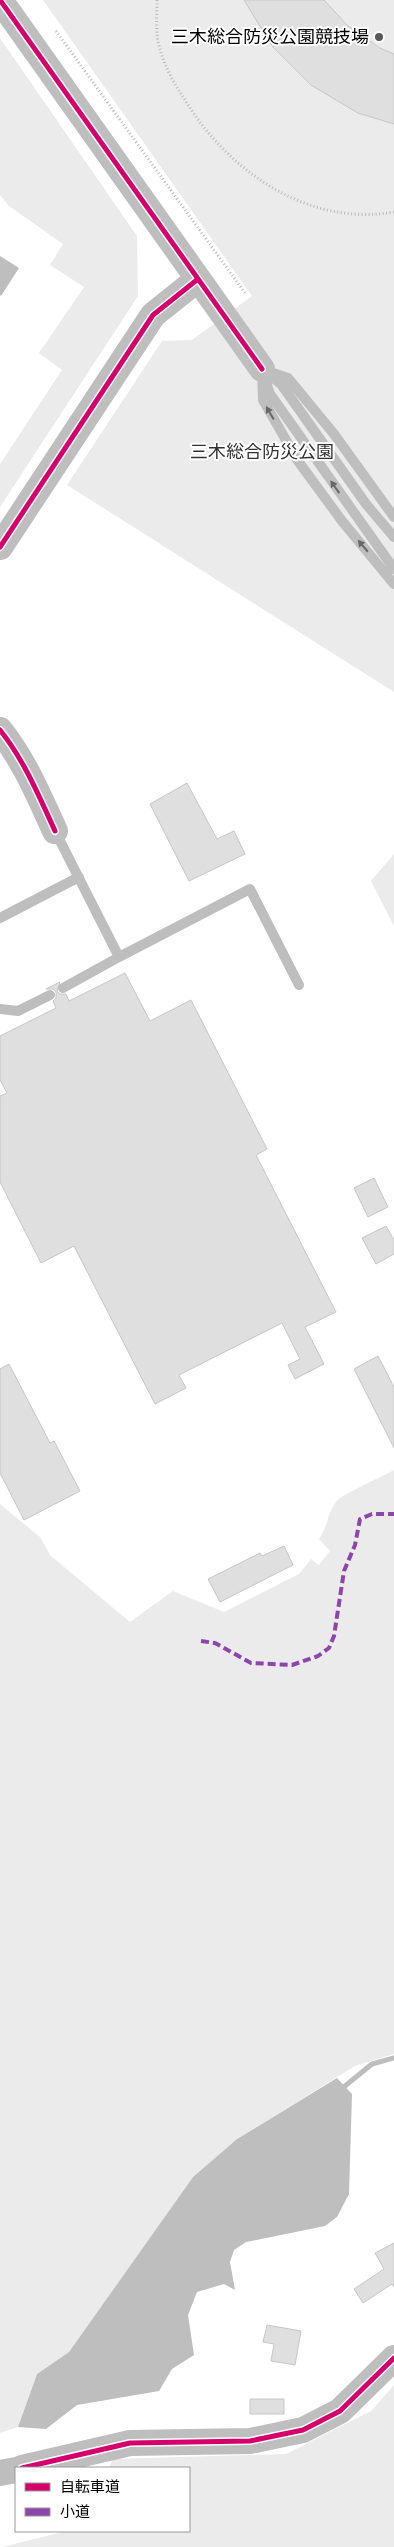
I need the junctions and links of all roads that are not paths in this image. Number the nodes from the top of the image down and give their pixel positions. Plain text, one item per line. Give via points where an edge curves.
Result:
1 (0, 0) edge
2 (198, 279) junction
3 (262, 369) junction
4 (394, 517) edge
5 (394, 538) edge
6 (0, 547) edge
7 (394, 569) edge
8 (394, 584) edge
9 (0, 730) edge
10 (55, 831) joint
11 (79, 877) junction
12 (0, 918) edge
13 (119, 957) junction
14 (299, 985) dead end
15 (63, 988) dead end
16 (50, 995) dead end
17 (0, 1009) edge
18 (394, 2358) edge
19 (26, 2467) edge
20 (15, 2470) edge
21 (0, 2474) edge

1 - 2 street
2 - 3 street
2 - 6 street via 153,315
3 - 4 lane via 288,378 334,434
3 - 5 lane via 281,384
7 -> 3 lane via 270,394
8 -> 3 lane via 298,461 263,400
9 - 10 street via 29,774
10 - 11 lane
11 - 12 lane
11 - 13 lane
13 - 14 lane via 250,889
13 - 15 lane
16 - 17 lane via 18,1011
18 - 19 street via 340,2411 303,2430 250,2441 130,2443
20 - 21 street

